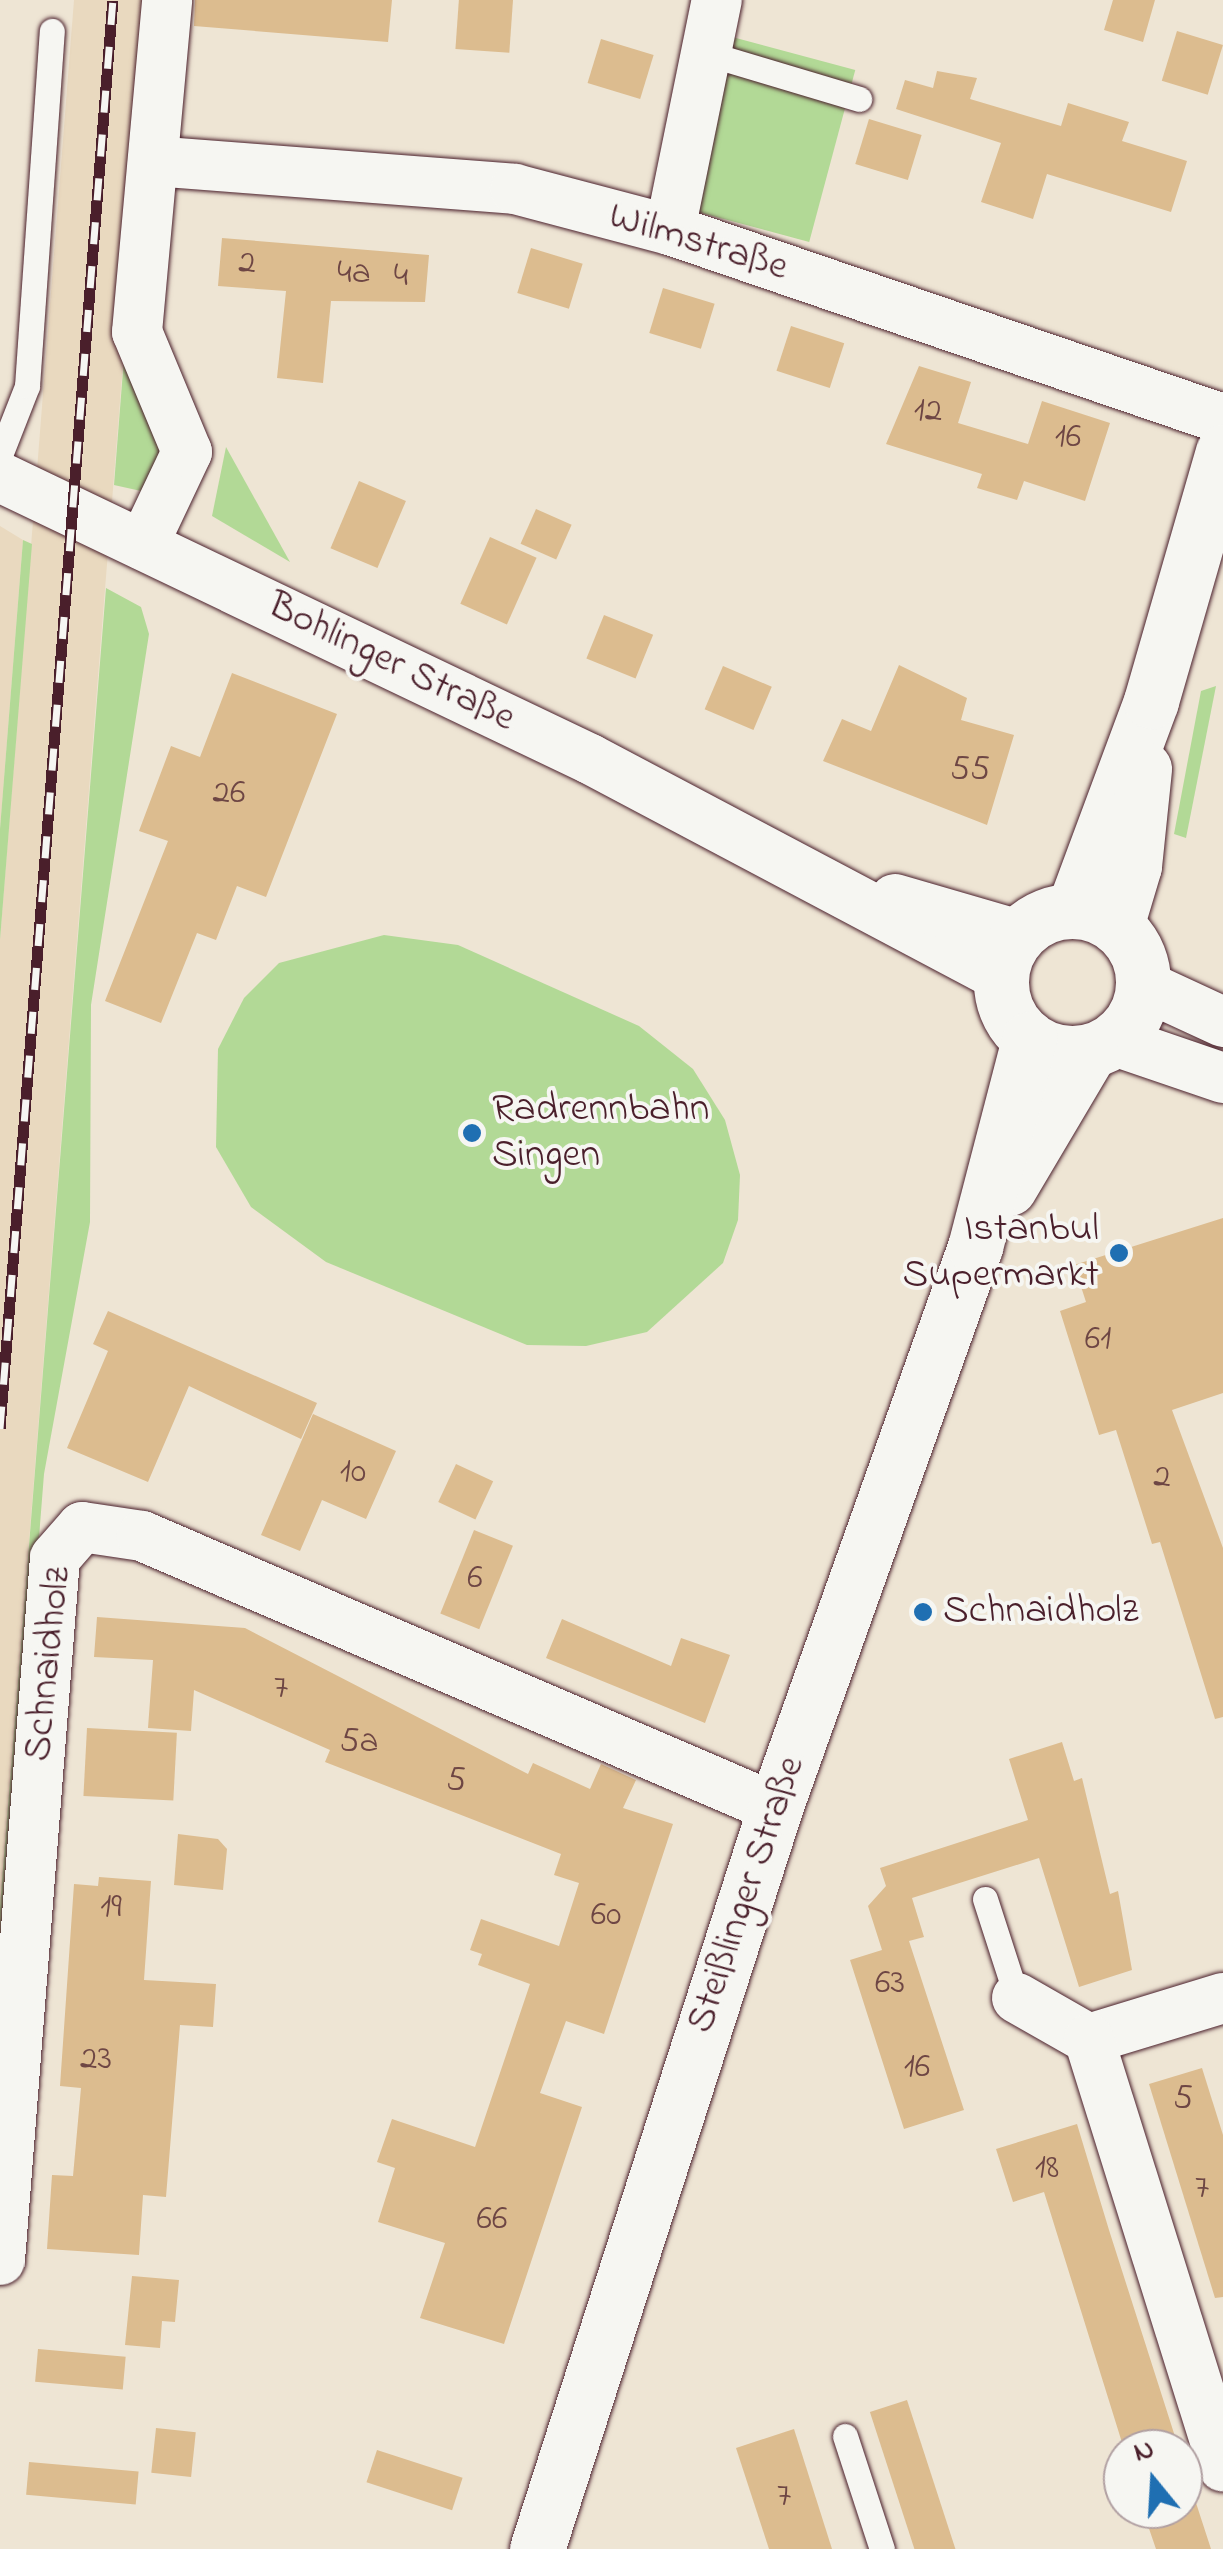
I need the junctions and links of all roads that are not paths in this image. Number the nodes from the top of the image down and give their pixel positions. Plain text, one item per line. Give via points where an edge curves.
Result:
1 (168, 0) edge
2 (717, 0) edge
3 (52, 31) dead end
4 (706, 54) junction
5 (859, 99) dead end
6 (153, 161) junction
7 (670, 230) junction
8 (1223, 418) edge
9 (1223, 452) edge
10 (0, 454) edge
11 (0, 478) edge
12 (143, 545) junction
13 (1094, 918) junction
14 (1010, 956) junction
15 (1143, 985) junction
16 (1223, 1022) edge
17 (1030, 1039) junction
18 (1101, 1045) junction
19 (1223, 1078) edge
20 (975, 1247) junction
21 (775, 1808) junction
22 (985, 1900) dead end
23 (1018, 1998) joint
24 (1223, 1998) edge
25 (1089, 2039) junction
26 (0, 2260) edge
27 (845, 2436) dead end
28 (1223, 2467) edge
29 (537, 2549) edge
30 (882, 2549) edge

1 - 6 street
2 - 4 street
3 - 10 lane via 28,386
4 - 5 lane
4 - 7 street
6 - 7 street, Wilmstraße via 515,189
6 - 12 street via 137,332 187,452
7 - 8 street, Wilmstraße
9 - 13 street
11 - 12 street, Bohlinger Straße
12 - 14 street, Bohlinger Straße via 590,759 775,862
13 - 14 street
13 - 15 street via 1136,952
14 - 17 street via 1008,1011
15 - 16 street
15 - 18 street, Steißlinger Straße via 1134,1016
17 - 18 street
17 - 20 street, Steißlinger Straße
18 - 19 street
18 - 20 street, Steißlinger Straße
20 - 21 street, Steißlinger Straße
21 - 26 street, Schnaidholz via 142,1536 82,1527 55,1558
21 - 29 street, Steißlinger Straße
22 - 23 lane
23 - 25 street
24 - 25 street
25 - 28 street
27 - 30 lane

